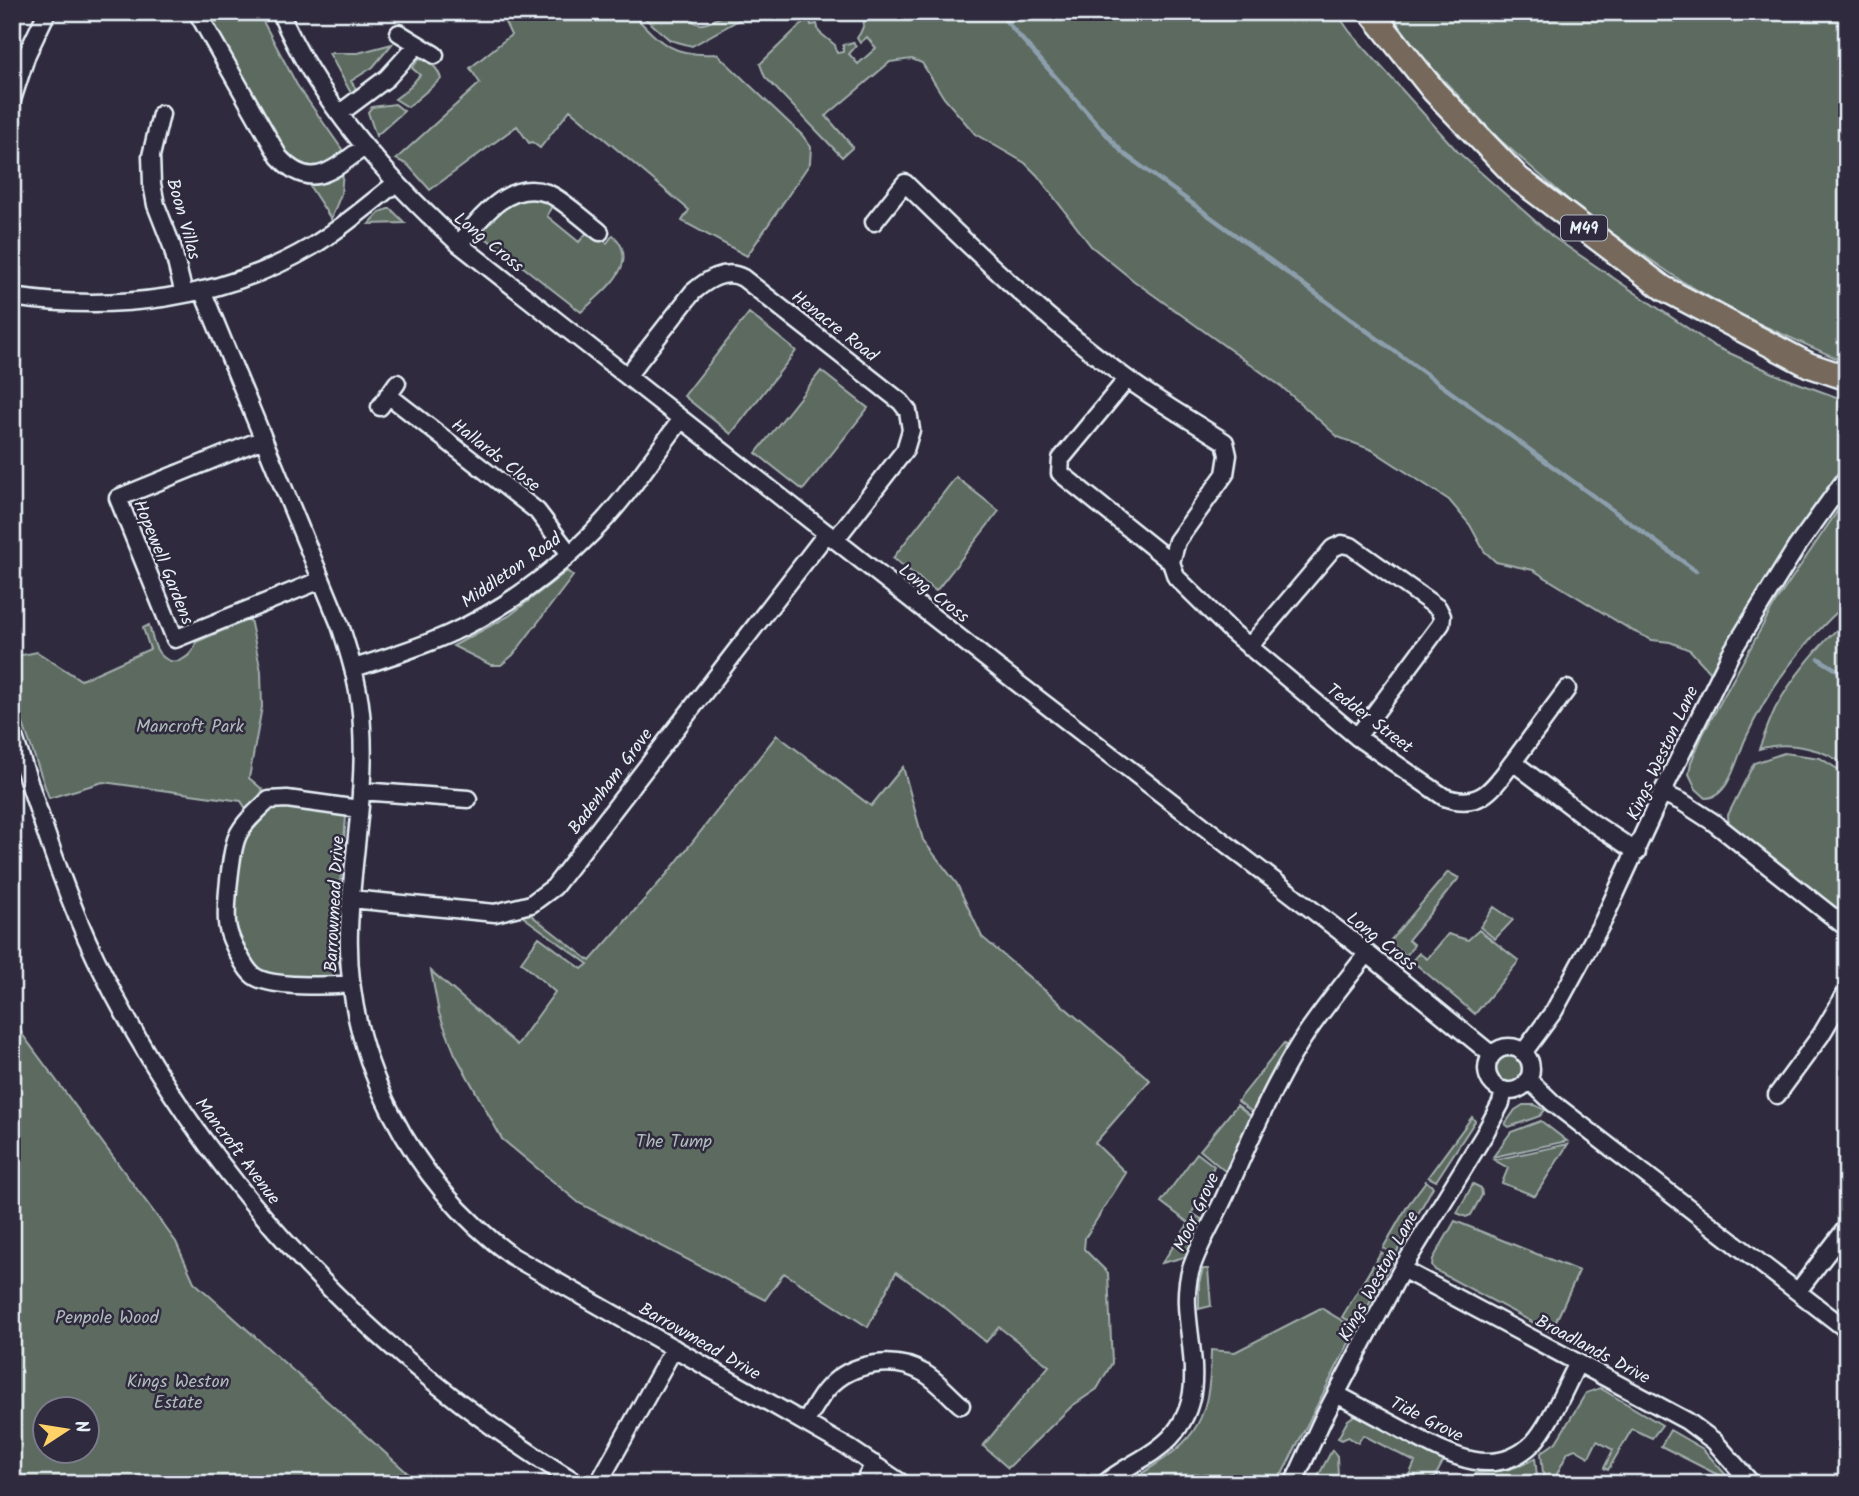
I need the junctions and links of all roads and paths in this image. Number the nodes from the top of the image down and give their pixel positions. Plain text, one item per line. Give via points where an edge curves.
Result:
1 (47, 12) edge
2 (197, 12) edge
3 (280, 12) edge
4 (1371, 12) edge
5 (399, 33) dead end
6 (417, 45) junction
7 (435, 55) dead end
8 (12, 100) edge
9 (340, 113) junction
10 (160, 114) dead end
11 (364, 147) junction
12 (396, 183) junction
13 (873, 222) dead end
14 (600, 232) dead end
15 (459, 244) junction
16 (202, 289) junction
17 (184, 293) junction
18 (12, 297) edge
19 (627, 376) junction
20 (1127, 379) junction
21 (1847, 379) edge
22 (388, 395) dead end
23 (681, 419) junction
24 (262, 439) junction
25 (1847, 477) edge
26 (831, 536) junction
27 (570, 554) junction
28 (1171, 562) junction
29 (321, 580) junction
30 (1249, 647) junction
31 (354, 668) junction
32 (1567, 689) dead end
33 (12, 731) edge
34 (1357, 737) junction
35 (1513, 762) junction
36 (361, 790) junction
37 (1662, 793) junction
38 (468, 799) dead end
39 (359, 808) junction
40 (1637, 852) junction
41 (351, 899) junction
42 (1847, 928) edge
43 (1367, 954) junction
44 (350, 985) junction
45 (1847, 991) edge
46 (1523, 1053) junction
47 (1492, 1055) junction
48 (1528, 1079) junction
49 (1504, 1090) junction
50 (1777, 1095) dead end
51 (1847, 1227) edge
52 (1402, 1269) junction
53 (1798, 1291) junction
54 (1847, 1330) edge
55 (674, 1348) junction
56 (1578, 1363) junction
57 (1336, 1394) junction
58 (961, 1405) dead end
59 (805, 1423) junction
60 (874, 1464) junction
61 (579, 1484) edge
62 (598, 1484) edge
63 (863, 1484) edge
64 (903, 1484) edge
65 (1104, 1484) edge
66 (1293, 1484) edge
67 (1752, 1484) edge

1 - 8 street
2 - 11 street via 289,169 309,177 321,175
3 - 9 street, Long Cross
4 - 21 highway, M49 via 1434,91 1519,179 1663,288 1809,365
5 - 6 street
6 - 7 street
6 - 9 street via 387,78
9 - 11 street, Long Cross
10 - 17 street, Boon Villas via 151,156 152,184
11 - 12 street, Long Cross
12 - 15 street, Long Cross
12 - 16 street via 309,248 268,268
13 - 20 street via 905,183 1002,276
14 - 15 street via 549,193 532,190 496,203
15 - 19 street, Long Cross
16 - 17 street
16 - 24 street, Barrowmead Drive
17 - 18 street via 100,304
19 - 23 street, Long Cross
19 - 26 street, Henacre Road via 693,292 730,274 743,278 834,349 905,406 911,428 895,465
20 - 28 street via 1225,442 1225,474 1177,541
20 - 28 street, Tedder Street via 1061,459 1060,473
22 - 27 street, Hallards Close via 537,511
23 - 26 street, Long Cross
23 - 27 street, Middleton Road via 611,512
24 - 29 street, Barrowmead Drive
24 - 29 street, Hopewell Gardens via 118,498 175,639
25 - 37 street, Kings Weston Lane via 1731,653
26 - 41 street, Badenham Grove via 554,887 531,904 495,913
26 - 43 street, Long Cross
27 - 31 street, Middleton Road via 473,622
28 - 30 street, Tedder Street via 1176,578
29 - 31 street, Barrowmead Drive
30 - 34 street, Tedder Street
30 - 34 street via 1333,548 1342,544 1438,608 1441,624
31 - 36 street, Barrowmead Drive via 362,726
32 - 35 street, Tedder Street
33 - 61 street, Mancroft Avenue via 96,959 150,1058 224,1169 268,1224 388,1345 497,1430
34 - 35 street, Tedder Street via 1457,802 1485,795
35 - 40 street
36 - 38 street
36 - 39 street, Barrowmead Drive
37 - 40 street, Kings Weston Lane
37 - 42 street via 1713,822
39 - 41 street, Barrowmead Drive
39 - 44 street via 269,800 237,837 227,914 230,934 255,976 267,981
40 - 46 street, Kings Weston Lane via 1554,1011
41 - 44 street, Barrowmead Drive
43 - 47 street, Long Cross
43 - 65 street, Moor Grove via 1281,1077 1192,1266 1188,1302 1193,1384 1180,1426 1163,1445
44 - 55 street, Barrowmead Drive via 372,1065 397,1126 460,1211 512,1256
45 - 50 street
46 - 47 street via 1511,1047
46 - 48 street via 1530,1065
47 - 49 street via 1487,1073 1493,1084
48 - 49 street via 1518,1089
48 - 53 street via 1589,1132
49 - 52 street, Kings Weston Lane via 1484,1135
51 - 53 street
52 - 56 street, Broadlands Drive
52 - 57 street, Kings Weston Lane
53 - 54 street
55 - 59 street, Barrowmead Drive
55 - 62 street
56 - 57 street, Tide Grove via 1532,1443 1490,1462 1448,1453
56 - 67 street, Broadlands Drive via 1700,1430
57 - 66 street, Kings Weston Lane
58 - 59 street via 918,1369 874,1364 851,1371 830,1386
59 - 60 street, Barrowmead Drive
60 - 63 street
60 - 64 street, Barrowmead Drive

